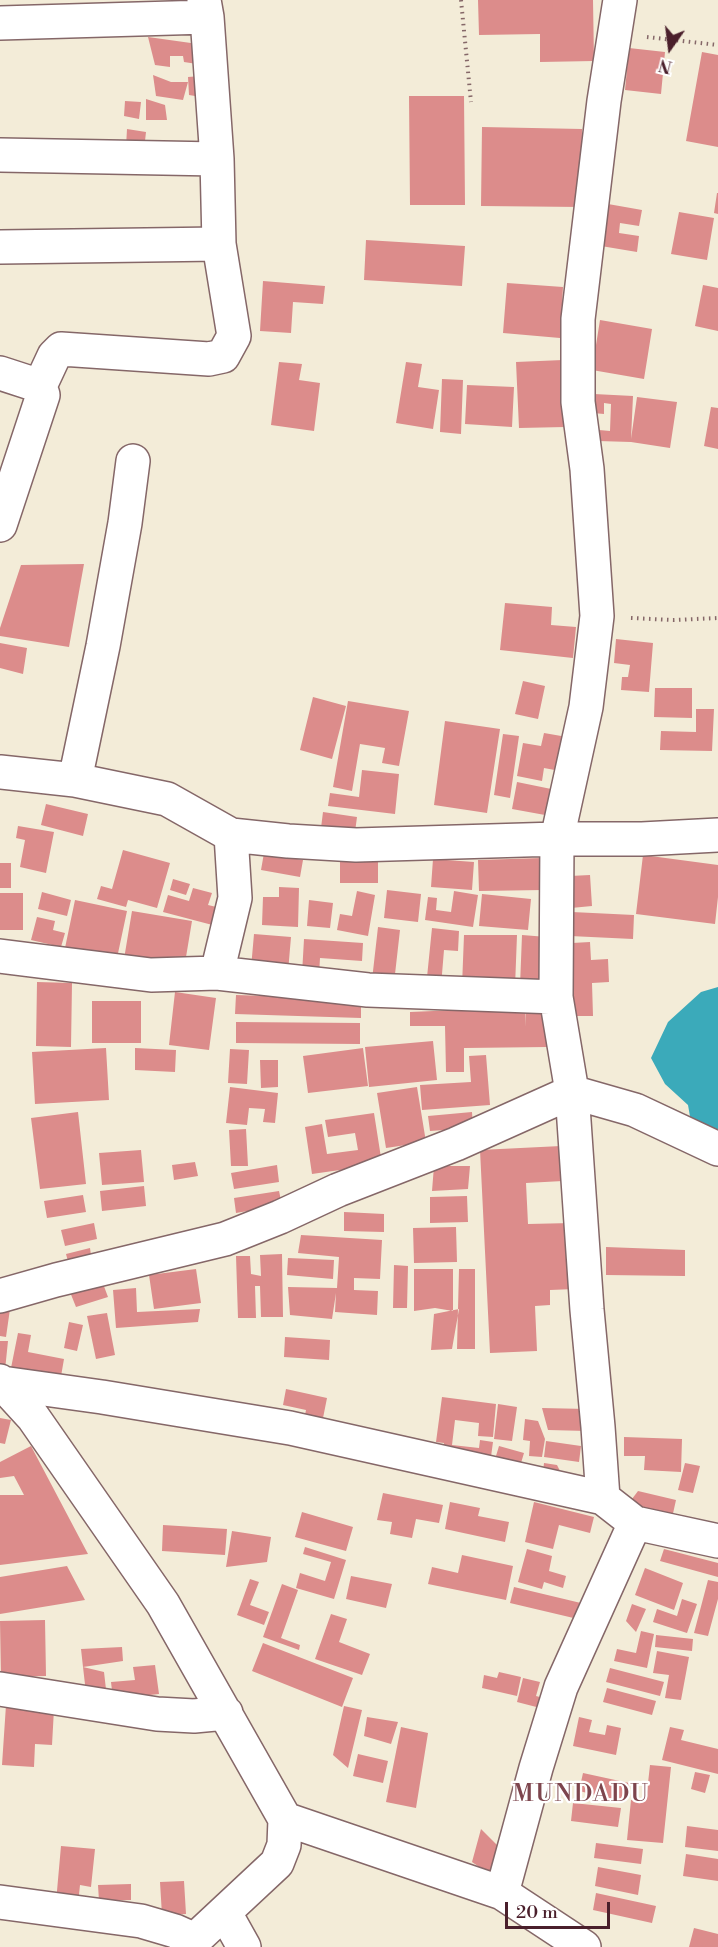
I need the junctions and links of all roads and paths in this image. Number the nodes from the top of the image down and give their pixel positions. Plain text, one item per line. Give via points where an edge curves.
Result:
1 (461, 0) edge
2 (620, 0) edge
3 (205, 8) edge
4 (0, 22) edge
5 (615, 33) junction
6 (718, 45) edge
7 (471, 102) dead end
8 (0, 155) edge
9 (217, 159) junction
10 (219, 244) junction
11 (0, 246) edge
12 (0, 373) edge
13 (40, 386) junction
14 (12, 452) edge
15 (133, 461) dead end
16 (0, 525) edge
17 (597, 616) junction
18 (718, 618) edge
19 (0, 772) edge
20 (75, 780) junction
21 (718, 835) edge
22 (231, 836) junction
23 (557, 839) junction
24 (0, 956) edge
25 (217, 973) junction
26 (556, 997) junction
27 (572, 1092) junction
28 (718, 1149) edge
29 (0, 1296) edge
30 (1, 1382) edge
31 (603, 1497) junction
32 (635, 1523) junction
33 (718, 1541) edge
34 (0, 1689) edge
35 (226, 1713) junction
36 (285, 1819) junction
37 (502, 1893) junction
38 (0, 1902) edge
39 (225, 1913) junction
40 (191, 1943) edge
41 (244, 1947) edge
42 (584, 1947) edge

1 - 7 path
2 - 5 street
3 - 4 street
3 - 9 street
5 - 6 path
5 - 17 street via 578,319 578,402 587,468
8 - 9 street
9 - 10 street
10 - 11 street
10 - 13 street via 234,336 224,356 208,359 61,349
12 - 13 street
13 - 14 street via 43,395
14 - 16 street
15 - 20 street via 105,635
17 - 18 path
17 - 23 street via 586,707
19 - 20 street
20 - 22 street via 167,799
21 - 23 street
22 - 23 street via 356,845
22 - 25 street via 235,898
23 - 26 street
24 - 25 street via 151,975
25 - 26 street via 368,990
26 - 27 street
27 - 28 street via 635,1110
27 - 29 street via 225,1239
27 - 31 street
30 - 31 street via 290,1428
30 - 35 street via 33,1417 163,1604
31 - 32 street
32 - 33 street
32 - 37 street via 561,1687
34 - 35 street via 157,1714
35 - 36 street
36 - 37 street
36 - 39 street via 284,1845 277,1863
37 - 42 street
38 - 40 street via 141,1921 175,1930
39 - 40 street
39 - 41 street

